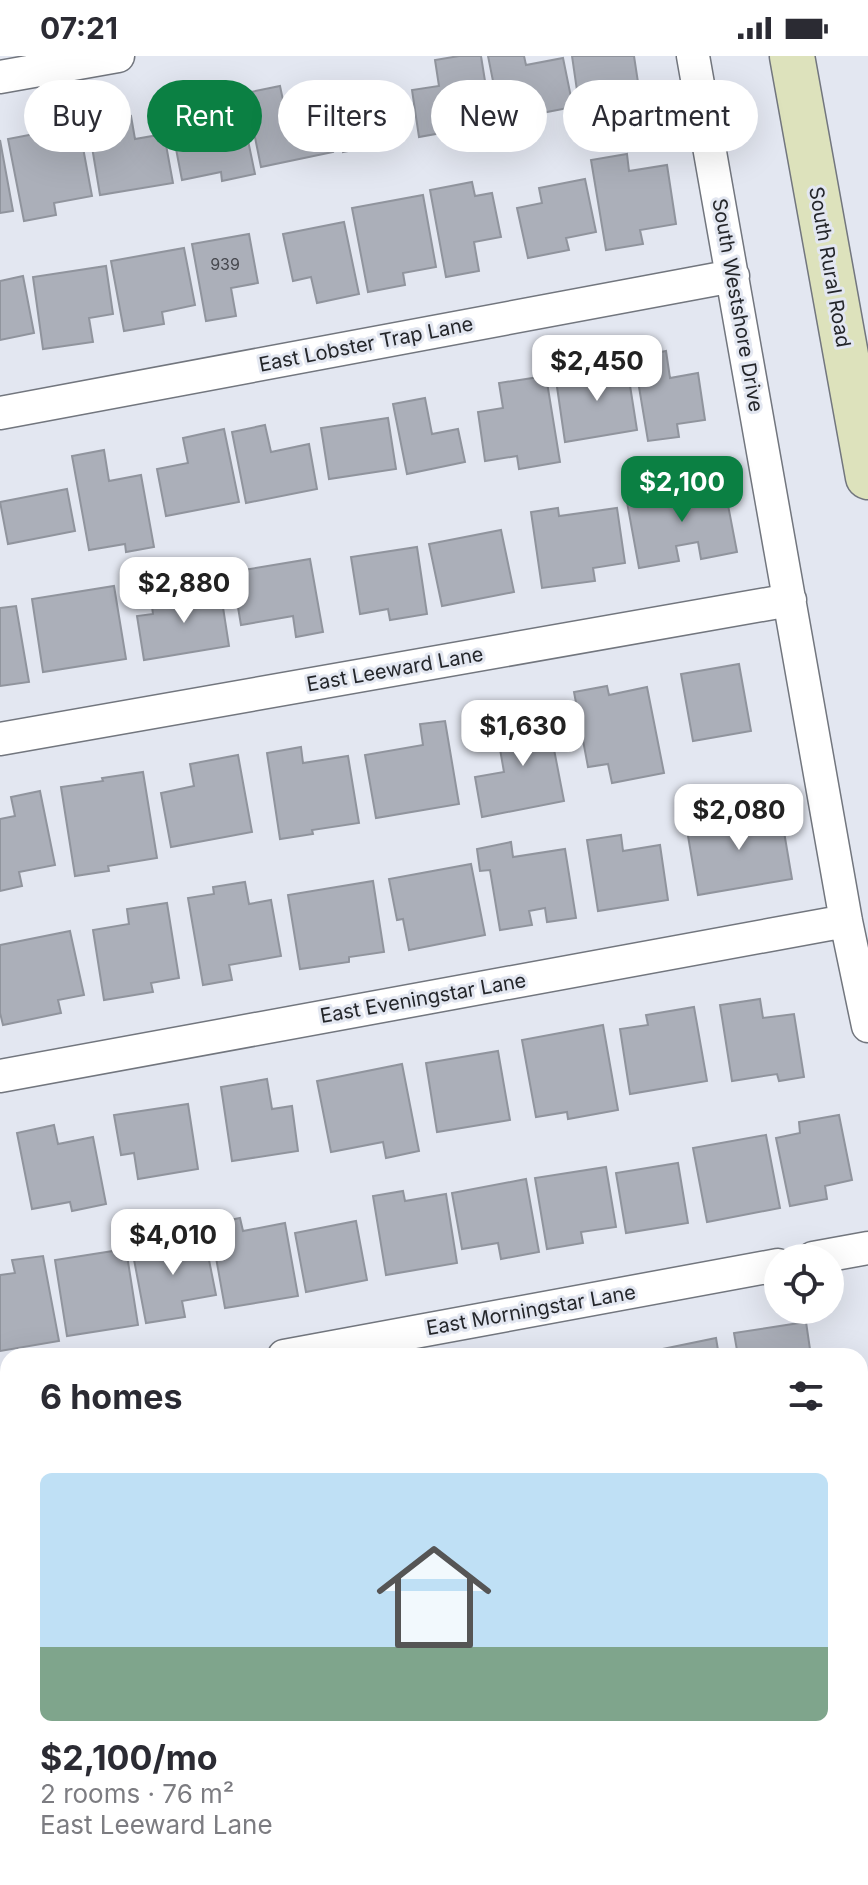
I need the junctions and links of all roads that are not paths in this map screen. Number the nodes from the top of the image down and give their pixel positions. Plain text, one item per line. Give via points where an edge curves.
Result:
1 (118, 56) edge
2 (693, 56) edge
3 (792, 56) edge
4 (16, 69) edge
5 (733, 276) junction
6 (0, 413) edge
7 (868, 477) edge
8 (790, 600) junction
9 (0, 739) edge
10 (846, 921) junction
11 (868, 1026) edge
12 (0, 1076) edge
13 (868, 1248) edge
14 (844, 1252) edge
15 (764, 1268) edge
16 (327, 1348) edge

1 - 4 street
2 - 5 street, South Westshore Drive
3 - 7 main road, South Rural Road
5 - 6 street, East Lobster Trap Lane
5 - 8 street, South Westshore Drive
8 - 9 street, East Leeward Lane
8 - 10 street, South Westshore Drive
10 - 11 street, South Westshore Drive
10 - 12 street, East Eveningstar Lane
13 - 14 street
15 - 16 street, East Morningstar Lane

